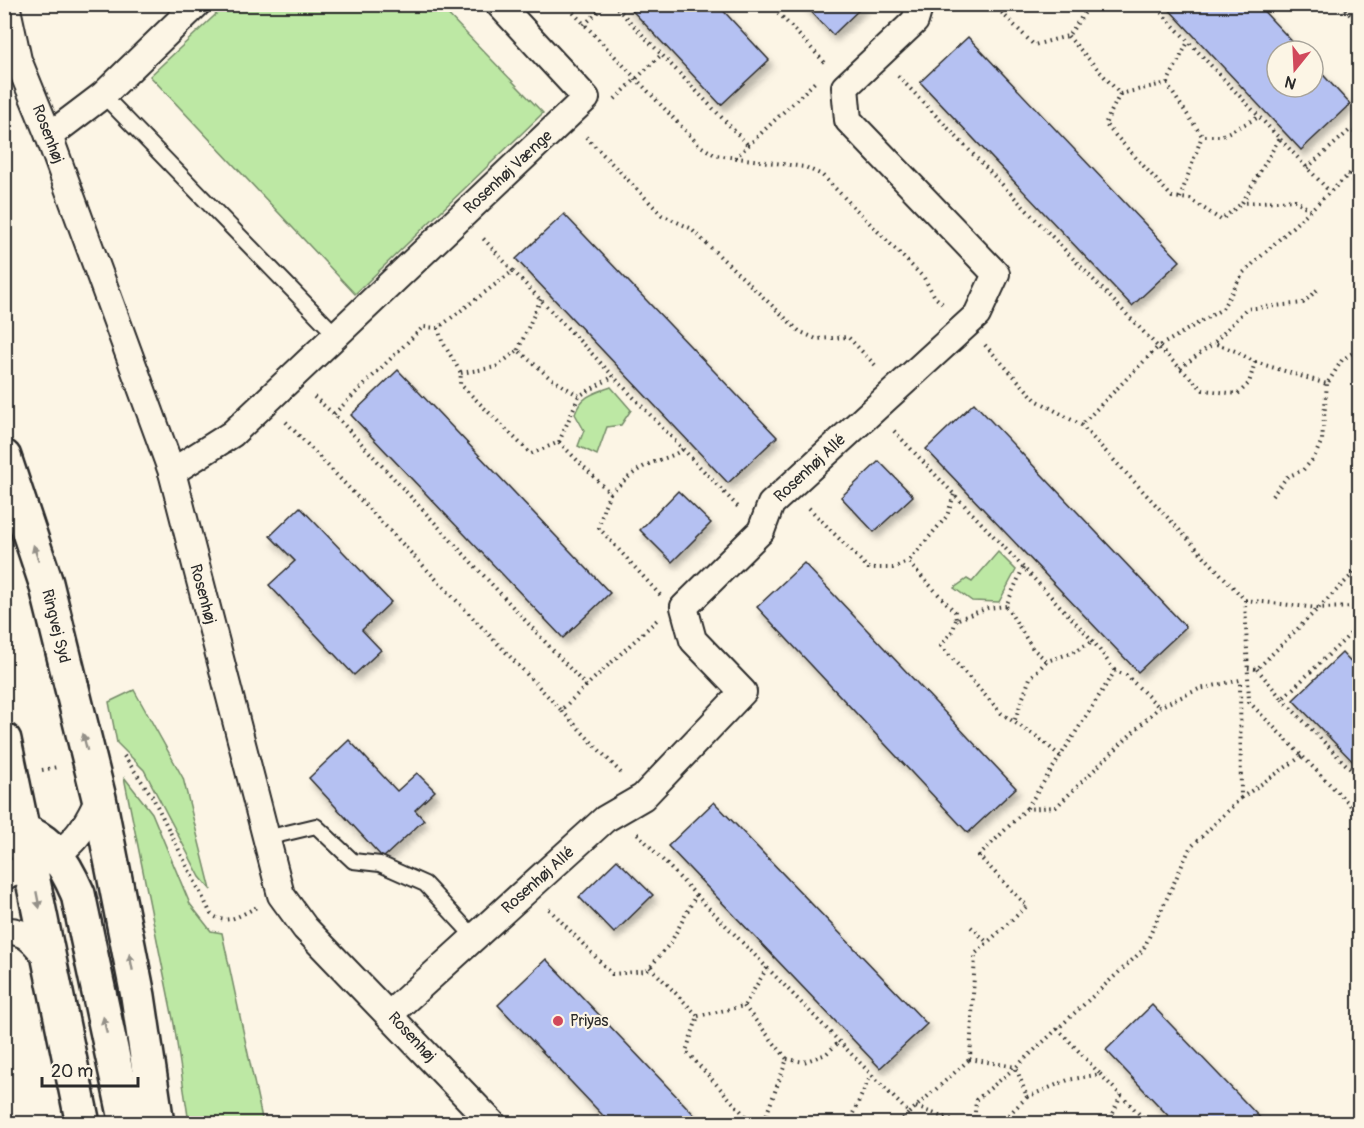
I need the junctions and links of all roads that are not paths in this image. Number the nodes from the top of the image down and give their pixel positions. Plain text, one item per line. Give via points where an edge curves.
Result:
1 (6, 4) edge
2 (197, 4) edge
3 (499, 4) edge
4 (920, 4) edge
5 (103, 95) junction
6 (49, 136) junction
7 (336, 335) junction
8 (4, 457) edge
9 (172, 472) junction
10 (4, 740) edge
11 (99, 798) junction
12 (14, 830) edge
13 (266, 838) junction
14 (31, 866) edge
15 (4, 931) edge
16 (475, 938) junction
17 (50, 962) junction
18 (390, 1014) junction
19 (83, 1124) edge
20 (127, 1124) edge
21 (157, 1124) edge
22 (493, 1124) edge

1 - 6 street, Rosenhøj via 18,60
2 - 5 street
3 - 7 street, Rosenhøj Vænge via 586,98
4 - 16 street, Rosenhøj Allé via 915,21 845,87 848,120 996,274 977,315 771,504 761,531 672,602 693,640 743,692 643,797 605,819
5 - 6 street
5 - 7 lane
6 - 9 street, Rosenhøj
7 - 9 street, Rosenhøj Vænge via 232,434
11 -> 8 main road, Ringvej Syd via 46,583
9 - 13 street, Rosenhøj
10 - 12 main road
11 - 14 street via 77,838
21 -> 11 main road, Ringvej Syd via 138,996
12 - 14 main road
13 - 16 lane via 316,826 352,861 380,864 425,884
13 - 18 street, Rosenhøj via 281,895 305,928
14 -> 17 main road
20 -> 14 main road via 78,894 69,874
15 - 17 street via 29,937
16 - 18 street, Rosenhøj Allé
17 - 19 main road
18 - 22 street, Rosenhøj

